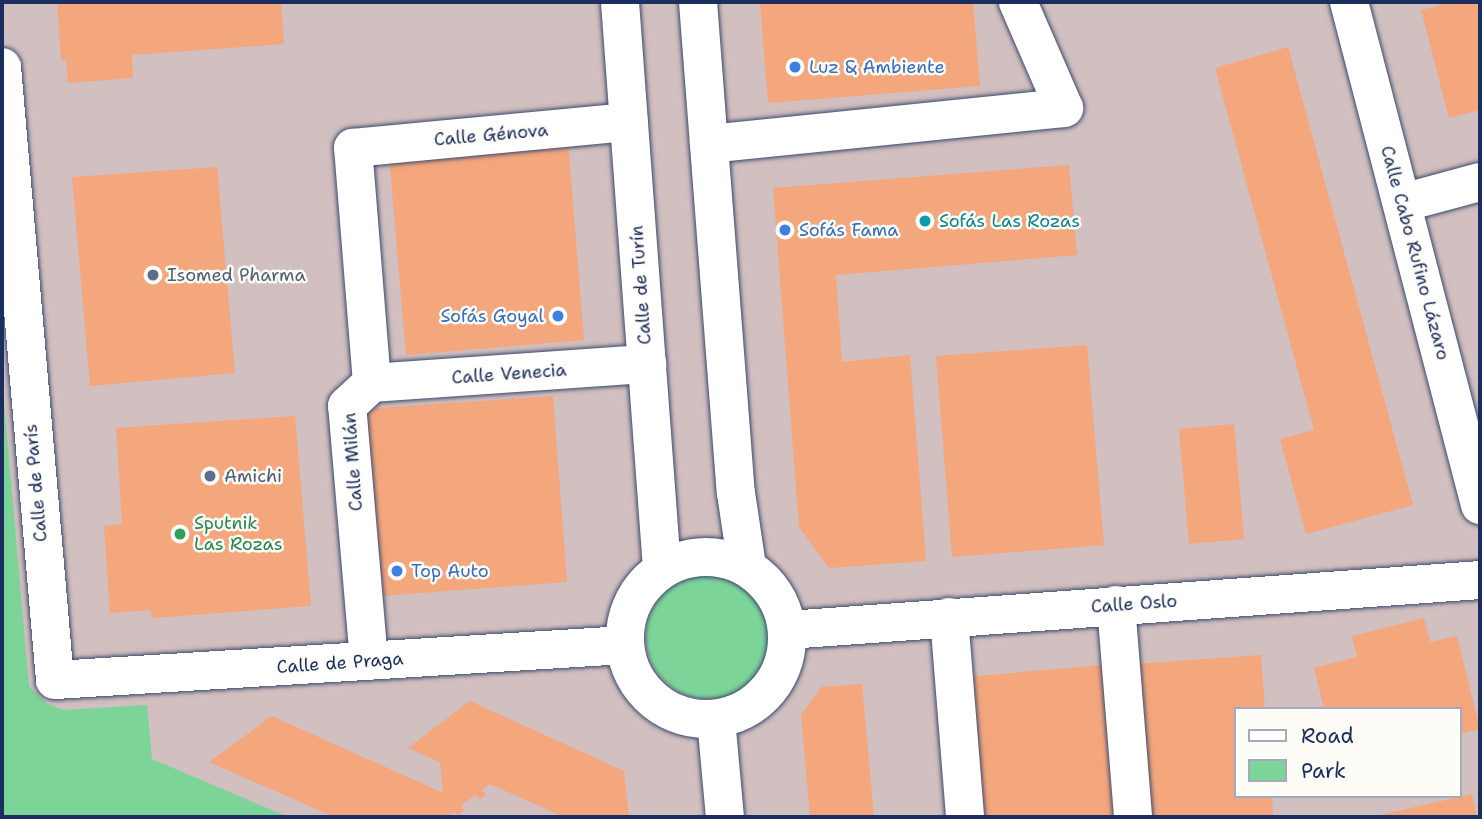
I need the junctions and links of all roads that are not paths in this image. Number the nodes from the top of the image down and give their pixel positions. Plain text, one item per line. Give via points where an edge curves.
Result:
1 (620, 2) edge
2 (698, 2) edge
3 (1018, 2) edge
4 (1349, 2) edge
5 (2, 67) edge
6 (629, 122) junction
7 (709, 144) junction
8 (1480, 182) edge
9 (1402, 204) junction
10 (10, 286) edge
11 (647, 364) junction
12 (372, 383) junction
13 (1480, 505) edge
14 (747, 567) junction
15 (662, 569) junction
16 (1480, 580) edge
17 (1116, 605) junction
18 (949, 617) junction
19 (788, 631) junction
20 (625, 645) junction
21 (369, 661) junction
22 (55, 681) joint
23 (716, 719) junction
24 (725, 817) edge
25 (965, 817) edge
26 (1133, 817) edge

1 - 6 street, Calle de Turín
2 - 7 street
3 - 7 street via 1065,108
4 - 9 street, Calle Cabo Rufino Lázaro
5 - 10 street, Calle de París
6 - 11 street, Calle de Turín
6 - 12 street, Calle Génova via 353,148
7 - 14 street via 736,493
8 - 9 street
9 - 13 street, Calle Cabo Rufino Lázaro
10 - 22 street, Calle de París
11 - 12 street, Calle Venecia
11 - 15 street, Calle de Turín
12 - 21 street, Calle Milán via 347,405
14 - 15 street via 705,557
14 - 19 street via 767,584 782,607
15 - 20 street via 641,589 628,616
16 - 17 street, Calle Oslo
17 - 18 street, Calle Oslo
17 - 26 street
18 - 19 street, Calle Oslo
18 - 25 street
19 - 23 street via 784,663 769,690 745,710
20 - 21 street, Calle de Praga
20 - 23 street via 634,677 655,702 684,716
21 - 22 street, Calle de Praga
23 - 24 street

